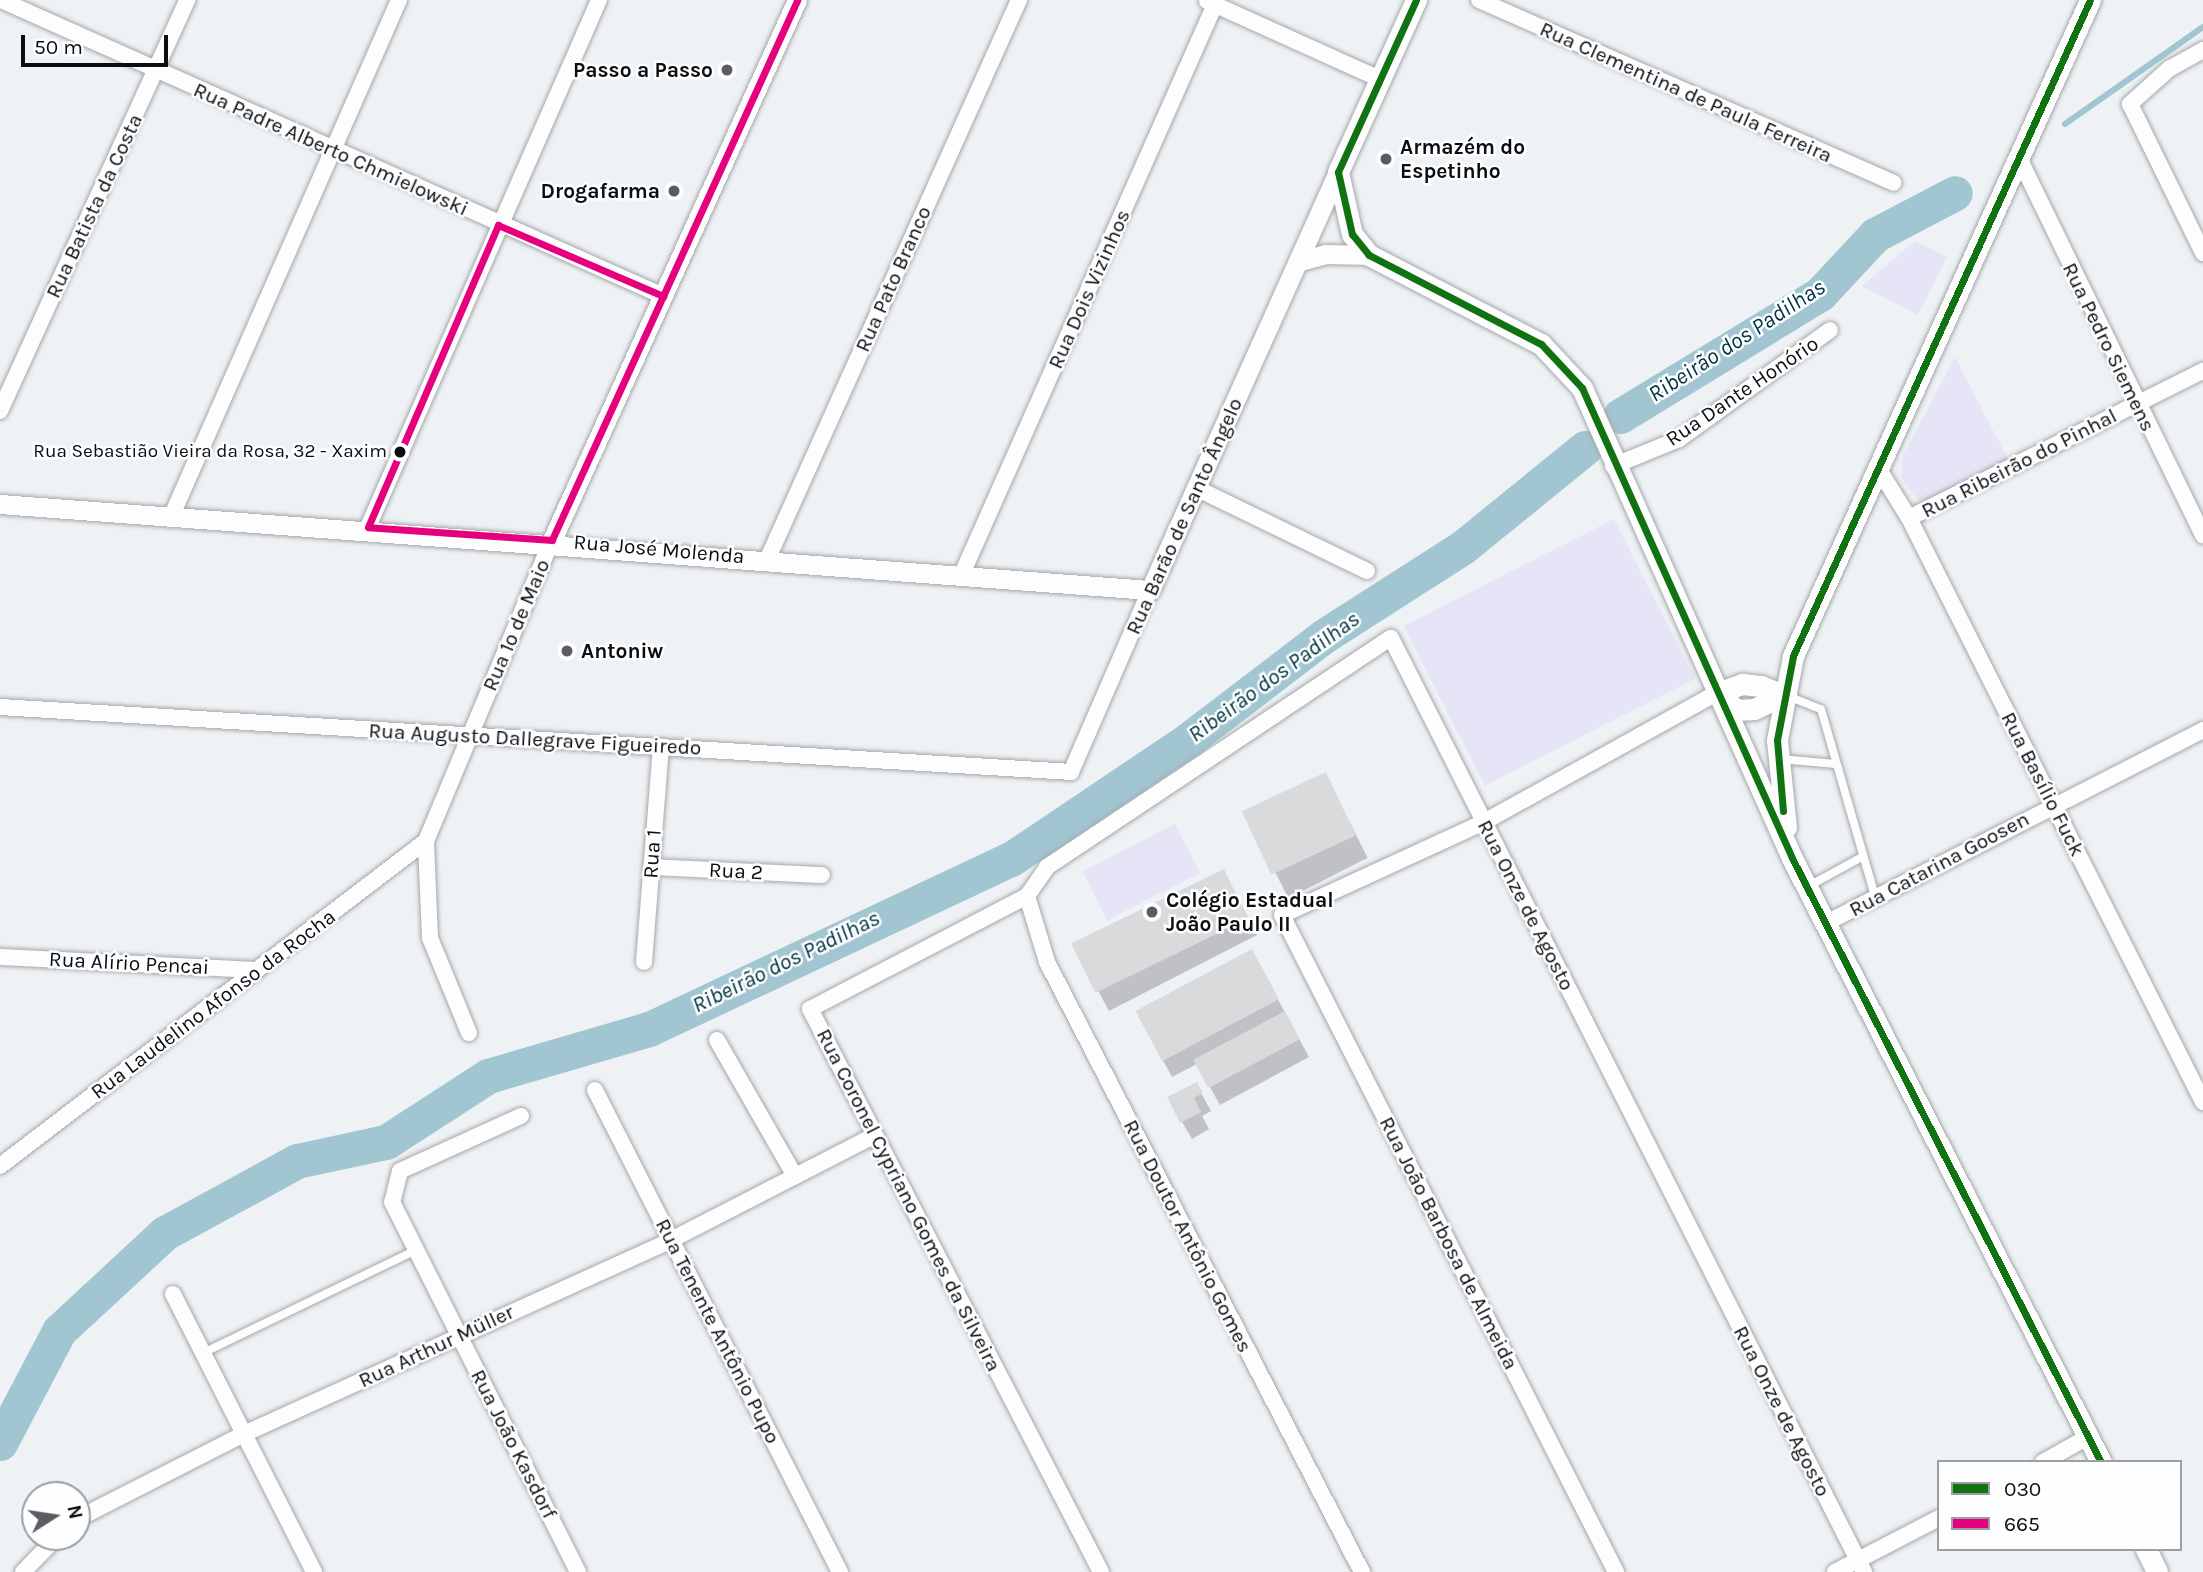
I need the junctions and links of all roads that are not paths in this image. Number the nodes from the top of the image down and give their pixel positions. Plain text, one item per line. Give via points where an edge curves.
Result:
1 (1, 0) edge
2 (187, 0) edge
3 (399, 0) edge
4 (599, 0) edge
5 (797, 0) edge
6 (1019, 0) edge
7 (1416, 0) edge
8 (1479, 0) edge
9 (2090, 0) edge
10 (1213, 1) edge
11 (2203, 50) edge
12 (156, 70) junction
13 (1380, 79) junction
14 (333, 150) junction
15 (2019, 158) junction
16 (1338, 172) junction
17 (1893, 183) dead end
18 (498, 225) junction
19 (2203, 253) edge
20 (1370, 255) junction
21 (1300, 261) junction
22 (663, 296) junction
23 (1830, 330) dead end
24 (2203, 371) edge
25 (2136, 405) junction
26 (0, 411) edge
27 (1614, 466) junction
28 (1878, 468) junction
29 (1196, 488) junction
30 (0, 504) edge
31 (172, 515) junction
32 (1909, 518) junction
33 (369, 527) junction
34 (2203, 535) edge
35 (552, 540) junction
36 (768, 558) junction
37 (1367, 571) dead end
38 (962, 574) junction
39 (1150, 590) junction
40 (1717, 693) junction
41 (1783, 695) junction
42 (0, 707) edge
43 (2203, 730) edge
44 (468, 735) junction
45 (661, 747) junction
46 (1777, 759) junction
47 (1836, 764) junction
48 (1071, 772) joint
49 (2053, 804) junction
50 (1484, 822) junction
51 (426, 842) junction
52 (1862, 857) junction
53 (1792, 858) junction
54 (651, 867) junction
55 (822, 875) dead end
56 (1807, 887) junction
57 (1027, 896) junction
58 (1876, 900) junction
59 (1826, 923) junction
60 (0, 957) edge
61 (644, 962) dead end
62 (257, 970) junction
63 (469, 1033) dead end
64 (717, 1040) dead end
65 (595, 1090) dead end
66 (2203, 1102) edge
67 (521, 1115) dead end
68 (875, 1135) junction
69 (0, 1167) edge
70 (795, 1176) junction
71 (671, 1240) junction
72 (416, 1250) junction
73 (173, 1294) dead end
74 (459, 1335) junction
75 (203, 1353) junction
76 (244, 1434) junction
77 (2088, 1437) junction
78 (2047, 1460) edge
79 (2100, 1460) edge
80 (91, 1511) edge
81 (1937, 1519) edge
82 (44, 1551) edge
83 (2147, 1551) edge
84 (38, 1557) junction
85 (1861, 1567) edge
86 (23, 1572) edge
87 (46, 1572) edge
88 (314, 1572) edge
89 (578, 1572) edge
90 (840, 1572) edge
91 (1101, 1572) edge
92 (1362, 1572) edge
93 (1616, 1572) edge
94 (1835, 1572) edge
95 (2157, 1572) edge

1 - 12 street, Rua Padre Alberto Chmielowski
2 - 12 street, Rua Batista da Costa
3 - 14 street
4 - 18 street
5 - 22 street, Rua 1º de Maio
6 - 36 street, Rua Pato Branco
7 - 13 main road, Rua Barão de Santo Ângelo
8 - 17 street, Rua Clementina de Paula Ferreira
9 - 15 main road
10 - 13 street
10 - 38 street, Rua Dois Vizinhos
11 - 19 street via 2169,68 2130,104
12 - 14 street, Rua Padre Alberto Chmielowski
12 - 26 street, Rua Batista da Costa
13 - 16 main road, Rua Barão de Santo Ângelo
14 - 18 street, Rua Padre Alberto Chmielowski
14 - 31 street
15 - 25 street, Rua Pedro Siemens
15 - 28 main road
16 - 20 main road via 1352,234
16 - 21 street, Rua Barão de Santo Ângelo
18 - 22 street, Rua Padre Alberto Chmielowski
18 - 33 street
20 - 21 street via 1326,254
20 - 27 main road via 1552,352 1582,388
21 - 29 street, Rua Barão de Santo Ângelo
22 - 35 street, Rua 1º de Maio
23 - 27 street, Rua Dante Honório via 1679,439
24 - 25 street, Rua Ribeirão do Pinhal
25 - 32 street, Rua Ribeirão do Pinhal
25 - 34 street, Rua Pedro Siemens
27 - 40 main road
28 - 32 street, Rua Basílio Fuck
28 - 41 main road via 1803,632
29 - 37 street
29 - 39 street, Rua Barão de Santo Ângelo
30 - 31 street, Rua José Molenda
31 - 33 street, Rua José Molenda
32 - 49 street, Rua Basílio Fuck
33 - 35 street, Rua José Molenda
35 - 36 street, Rua José Molenda
35 - 44 street, Rua 1º de Maio
36 - 38 street, Rua José Molenda
38 - 39 street, Rua José Molenda
39 - 48 street, Rua Barão de Santo Ângelo
40 - 41 main road via 1742,684
40 - 50 street
40 - 53 main road
41 - 46 main road
41 - 47 lane via 1821,709
42 - 44 street, Rua Augusto Dallegrave Figueiredo
43 - 49 street, Rua Catarina Goosen
44 - 45 street, Rua Augusto Dallegrave Figueiredo
44 - 51 street, Rua 1º de Maio
45 - 48 street, Rua Augusto Dallegrave Figueiredo
45 - 54 street, Rua 1
46 - 47 lane
46 - 53 main road
47 - 52 lane
49 - 58 street, Rua Catarina Goosen
49 - 66 street, Rua Basílio Fuck
50 - 57 street, Rua Onze de Agosto via 1391,638 1047,867
50 - 85 street, Rua Onze de Agosto
50 - 93 street, Rua João Barbosa de Almeida via 1282,915
51 - 62 street, Rua Laudelino Afonso da Rocha
51 - 63 street, Rua 1º de Maio via 430,939
52 - 56 lane
52 - 58 lane
53 - 56 main road
54 - 55 street, Rua 2
54 - 61 street, Rua 1
56 - 59 main road
57 - 68 street, Rua Coronel Cypriano Gomes da Silveira via 810,1009
57 - 92 street, Rua Doutor Antônio Gomes via 1047,962
58 - 59 street, Rua Catarina Goosen
59 - 77 main road
60 - 62 street, Rua Alírio Pencai
62 - 69 street, Rua Laudelino Afonso da Rocha
64 - 70 street
65 - 71 street, Rua Tenente Antônio Pupo
67 - 72 street, Rua João Kasdorf via 400,1171 392,1202
68 - 70 street, Rua Arthur Müller
68 - 91 street, Rua Coronel Cypriano Gomes da Silveira
70 - 71 street, Rua Arthur Müller
71 - 74 street, Rua Arthur Müller
71 - 90 street, Rua Tenente Antônio Pupo
72 - 74 street, Rua João Kasdorf
72 - 75 lane
73 - 75 street
74 - 76 street, Rua Arthur Müller
74 - 89 street, Rua João Kasdorf
75 - 76 street
76 - 80 street, Rua Arthur Müller
76 - 88 street
77 - 78 street
77 - 79 main road
81 - 85 street
82 - 84 street
83 - 95 main road
84 - 86 street
84 - 87 street
85 - 94 street

